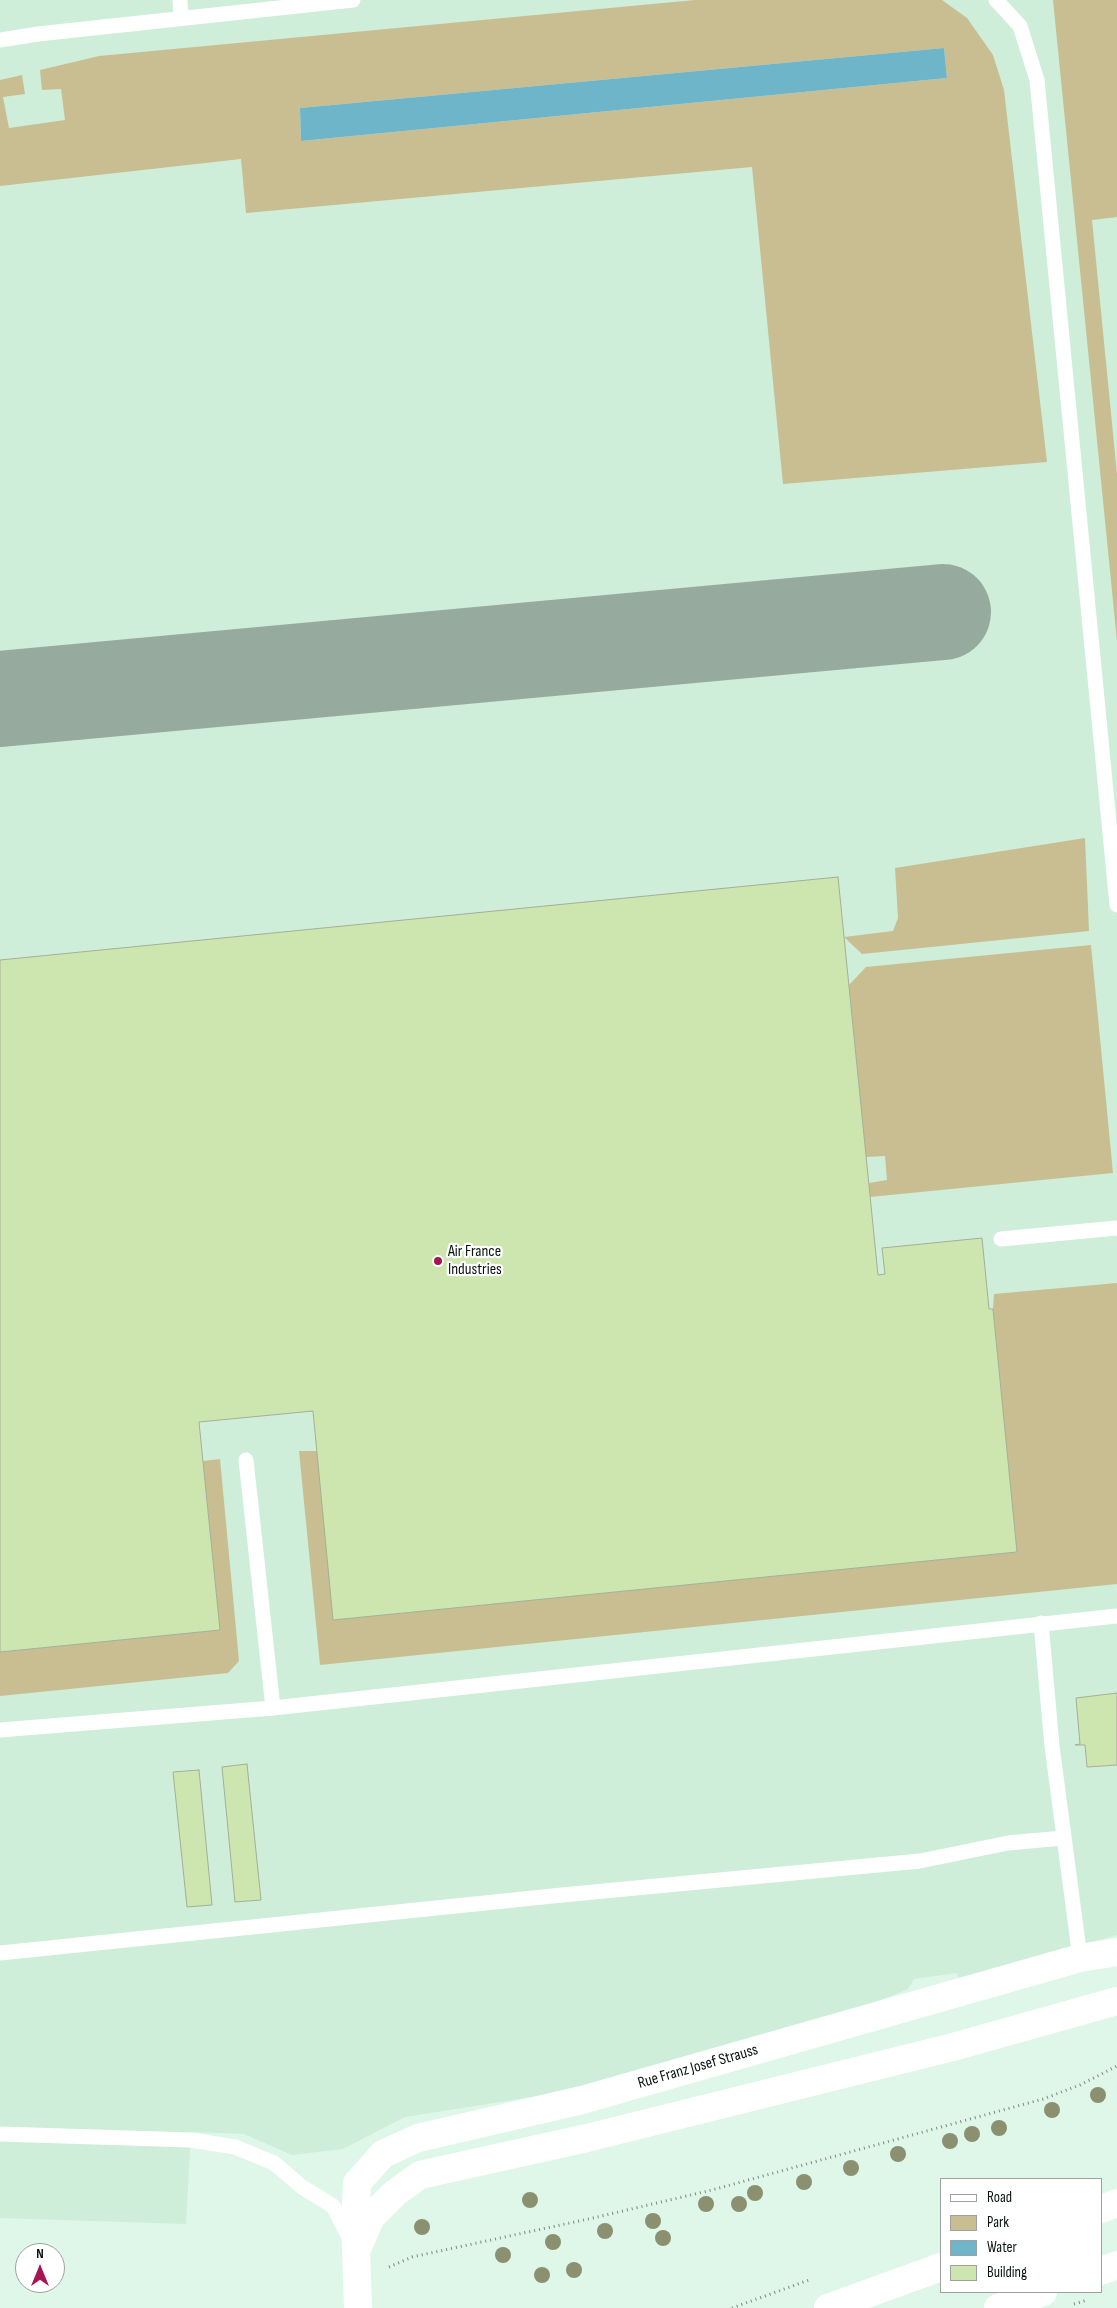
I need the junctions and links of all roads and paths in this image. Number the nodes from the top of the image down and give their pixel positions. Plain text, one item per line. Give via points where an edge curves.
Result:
1 (180, 0) edge
2 (353, 0) edge
3 (996, 0) edge
4 (297, 2) edge
5 (181, 18) junction
6 (0, 40) edge
7 (1117, 905) edge
8 (1117, 1228) edge
9 (1000, 1239) dead end
10 (246, 1460) dead end
11 (1117, 1616) edge
12 (1041, 1623) junction
13 (273, 1708) junction
14 (0, 1730) edge
15 (1063, 1838) junction
16 (1117, 1952) edge
17 (0, 1953) edge
18 (1080, 1958) junction
19 (1117, 2001) edge
20 (1117, 2066) edge
21 (0, 2134) edge
22 (1117, 2203) edge
23 (1102, 2209) edge
24 (356, 2251) junction
25 (1117, 2265) edge
26 (940, 2267) edge
27 (1102, 2271) edge
28 (386, 2272) dead end
29 (1040, 2293) edge
30 (358, 2308) edge
31 (828, 2308) edge
32 (998, 2308) edge

1 - 5 lane
2 - 4 lane
3 - 7 lane via 1020,26 1037,80
4 - 5 lane
5 - 6 lane
8 - 9 lane
10 - 13 lane
11 - 12 lane
12 - 13 lane
12 - 15 lane
13 - 14 lane
15 - 17 lane via 1008,1844 920,1861
15 - 18 lane
16 - 18 street, Rue Franz Josef Strauss
18 - 24 street, Rue Franz Josef Strauss via 582,2100 418,2138 383,2154 357,2183
19 - 24 street, Rue Franz Josef Strauss via 953,2047 597,2136 420,2175 395,2193 371,2217
20 - 28 path via 1043,2099 712,2190 412,2257 391,2265
21 - 24 lane via 191,2140 235,2147 274,2163 302,2187 334,2206
22 - 23 street
24 - 30 street, Rue Franz Josef Strauss
25 - 27 street
26 - 31 street
29 - 32 street

